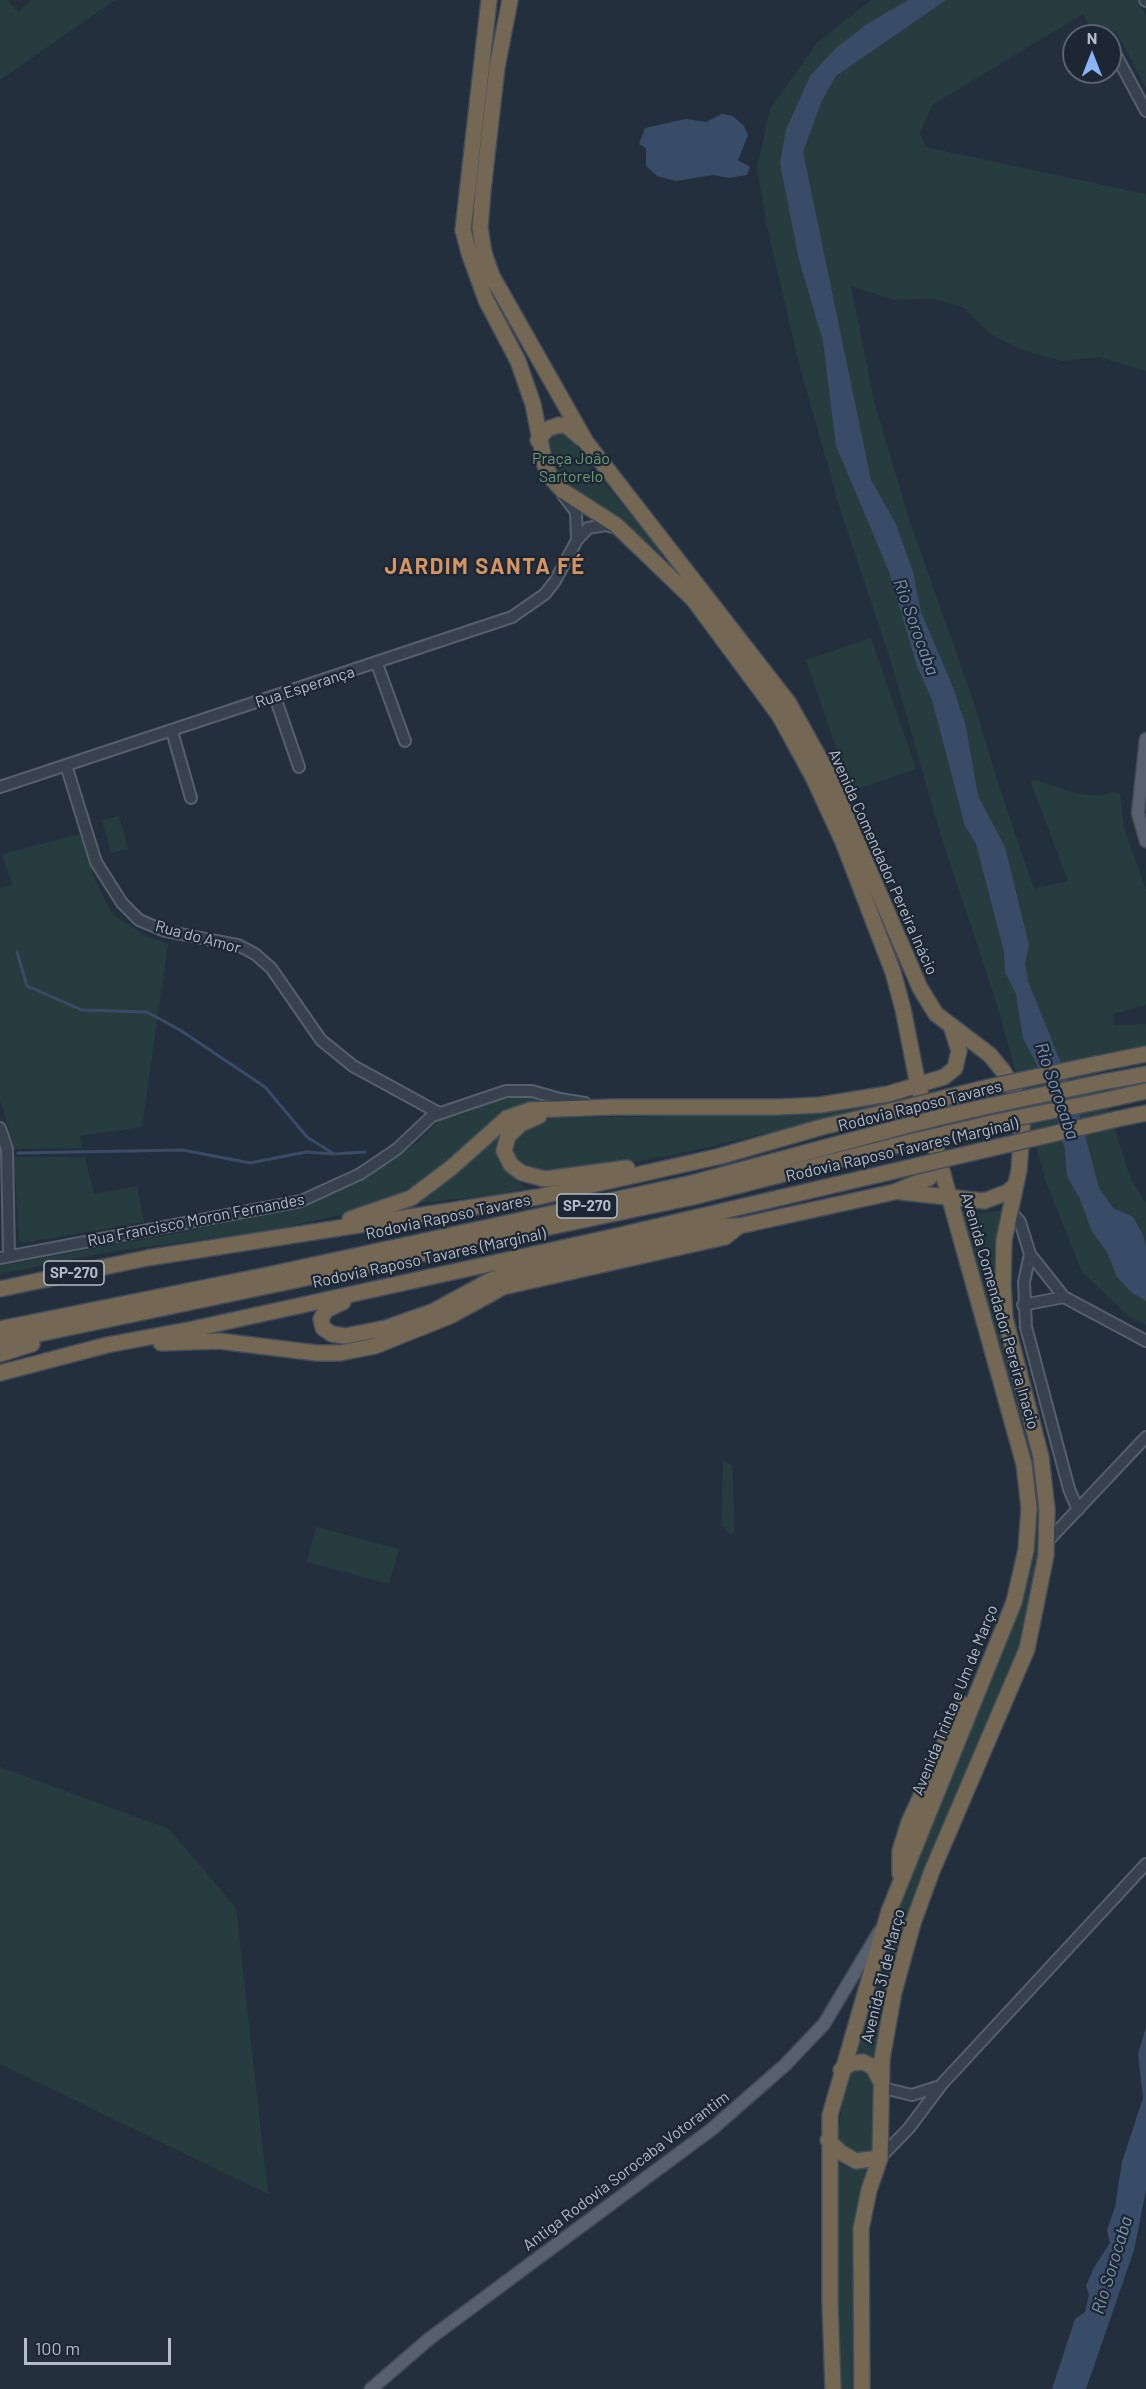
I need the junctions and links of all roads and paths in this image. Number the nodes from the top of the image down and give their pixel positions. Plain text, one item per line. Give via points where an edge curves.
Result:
1 (489, 0) edge
2 (510, 0) edge
3 (1122, 66) edge
4 (1146, 111) edge
5 (538, 440) junction
6 (586, 442) junction
7 (556, 484) junction
8 (630, 537) junction
9 (577, 540) junction
10 (376, 664) junction
11 (275, 697) junction
12 (172, 731) junction
13 (1146, 738) edge
14 (405, 741) dead end
15 (66, 765) junction
16 (299, 767) dead end
17 (0, 787) edge
18 (190, 798) dead end
19 (1146, 841) edge
20 (950, 1024) junction
21 (911, 1050) junction
22 (1146, 1054) edge
23 (1146, 1074) edge
24 (938, 1079) junction
25 (918, 1085) junction
26 (1146, 1091) edge
27 (888, 1094) junction
28 (612, 1107) junction
29 (595, 1108) junction
30 (439, 1113) junction
31 (1146, 1113) edge
32 (0, 1128) edge
33 (720, 1156) junction
34 (939, 1163) junction
35 (1016, 1184) junction
36 (894, 1192) junction
37 (920, 1194) junction
38 (948, 1197) junction
39 (1010, 1210) junction
40 (740, 1227) junction
41 (260, 1241) junction
42 (964, 1253) junction
43 (1029, 1254) junction
44 (5, 1257) edge
45 (476, 1266) junction
46 (0, 1289) edge
47 (1064, 1297) junction
48 (1023, 1305) junction
49 (90, 1324) junction
50 (0, 1329) edge
51 (1146, 1341) edge
52 (0, 1342) edge
53 (107, 1345) junction
54 (0, 1354) edge
55 (0, 1373) edge
56 (1146, 1437) edge
57 (1078, 1510) junction
58 (1046, 1542) junction
59 (1026, 1550) joint
60 (1014, 1602) junction
61 (909, 1862) joint
62 (1146, 1864) edge
63 (899, 1886) junction
64 (887, 1918) junction
65 (841, 2070) junction
66 (882, 2082) junction
67 (942, 2084) junction
68 (828, 2140) junction
69 (880, 2158) junction
70 (371, 2389) edge
71 (833, 2389) edge
72 (862, 2389) edge

1 - 5 highway, Avenida Comendador Pereira Inácio via 464,230 486,300 518,361
2 - 6 highway, Avenida Comendador Pereira Inácio via 486,155 480,228 484,253 514,319
3 - 4 street
5 - 6 highway via 547,429 559,425 567,426
5 - 7 highway, Avenida Comendador Pereira Inácio
6 - 20 highway, Avenida Comendador Pereira Inácio via 788,702 826,770 920,988 936,1014
7 - 8 highway, Avenida Comendador Pereira Inácio
7 - 9 street via 576,512
8 - 9 street via 606,525 588,528
8 - 21 highway, Avenida Comendador Pereira Inácio via 693,599 779,715 813,777 843,842 893,972
9 - 10 street, Rua Esperança via 545,594 512,617
10 - 11 street, Rua Esperança
10 - 14 street
11 - 12 street, Rua Esperança
11 - 16 street
12 - 15 street, Rua Esperança
12 - 18 street
13 - 19 main road via 1138,813
15 - 17 street, Rua Esperança
15 - 30 street, Rua do Amor via 96,862 122,903 139,920 165,931 238,945 255,954 271,968 321,1040 353,1066
20 - 24 highway via 958,1043 959,1059 956,1068
20 - 35 highway, Avenida Comendador Pereira Inácio via 990,1055 1014,1089 1023,1114
21 - 24 highway via 926,1071
21 - 25 highway, Avenida Comendador Pereira Inácio
21 - 27 highway via 906,1076
22 - 33 highway, Rodovia Raposo Tavares / SP-270, bridge via 989,1087
23 - 50 highway, Rodovia Raposo Tavares / SP-270, bridge via 905,1126 692,1183
24 - 25 highway
25 - 27 highway
25 - 34 highway, Avenida Comendador Pereira Inacio
26 - 49 highway, Rodovia Raposo Tavares / SP-270, bridge via 910,1142 693,1197
27 - 28 highway via 778,1107
28 - 29 highway
28 - 30 street, Rua Francisco Moron Fernandes via 560,1100 519,1089
29 - 33 highway via 539,1116 521,1124 508,1136 504,1151 511,1165 522,1173 545,1179
29 - 41 highway via 530,1110 507,1118 411,1198 369,1214
30 - 44 street, Rua Francisco Moron Fernandes via 426,1119 397,1149 360,1174 301,1201
31 - 45 highway, Rodovia Raposo Tavares (Marginal) / SP-270, bridge
32 - 44 street via 7,1149
33 - 41 highway, SP-270 via 538,1197
34 - 36 highway via 929,1178
34 - 38 highway, Avenida Comendador Pereira Inacio
35 - 38 highway via 1008,1192 984,1201
35 - 39 highway, Avenida Comendador Pereira Inácio
36 - 37 highway
36 - 40 highway
37 - 38 highway
37 - 42 highway via 939,1208 954,1243
38 - 42 highway, Avenida Comendador Pereira Inacio
39 - 43 street via 1020,1222
39 - 58 highway, Avenida Comendador Pereira Inácio via 1002,1263 1005,1318 1041,1457
40 - 45 highway via 721,1226 513,1272 434,1311 386,1328 345,1336 323,1328 321,1319 326,1310 341,1302
40 - 53 highway via 725,1237 503,1287 418,1330 375,1346 340,1353 219,1341
41 - 46 highway, SP-270 via 104,1266
42 - 59 highway, Avenida Comendador Pereira Inacio via 1024,1464 1029,1508
43 - 47 street
43 - 48 street
45 - 53 highway, Rodovia Raposo Tavares (Marginal) / SP-270
47 - 48 street
47 - 51 street
48 - 57 street via 1069,1489
49 - 52 highway, Rodovia Raposo Tavares / SP-270
49 - 54 highway
53 - 55 highway, Rodovia Raposo Tavares (Marginal) / SP-270
56 - 57 street
57 - 58 street
58 - 66 highway, Avenida 31 de Março via 1027,1649 950,1826 913,1923 894,1992 882,2059
59 - 60 highway, Avenida Trinta e Um de Março
60 - 61 highway, Avenida Trinta e Um de Março
60 - 63 highway via 909,1822 900,1851
61 - 63 highway, Avenida 31 de Março
62 - 67 street
63 - 64 highway, Avenida 31 de Março
64 - 65 highway, Avenida 31 de Março
64 - 70 main road, Antiga Rodovia Sorocaba Votorantim via 824,2024 785,2065 712,2129 429,2338
65 - 66 highway via 863,2062 873,2067
65 - 68 highway, Avenida 31 de Março
66 - 67 street via 887,2088 912,2095 924,2094
66 - 69 highway, Avenida 31 de Março
67 - 69 street
68 - 69 highway via 856,2161
68 - 71 highway, Avenida 31 de Março
69 - 72 highway, Avenida 31 de Março via 861,2229

